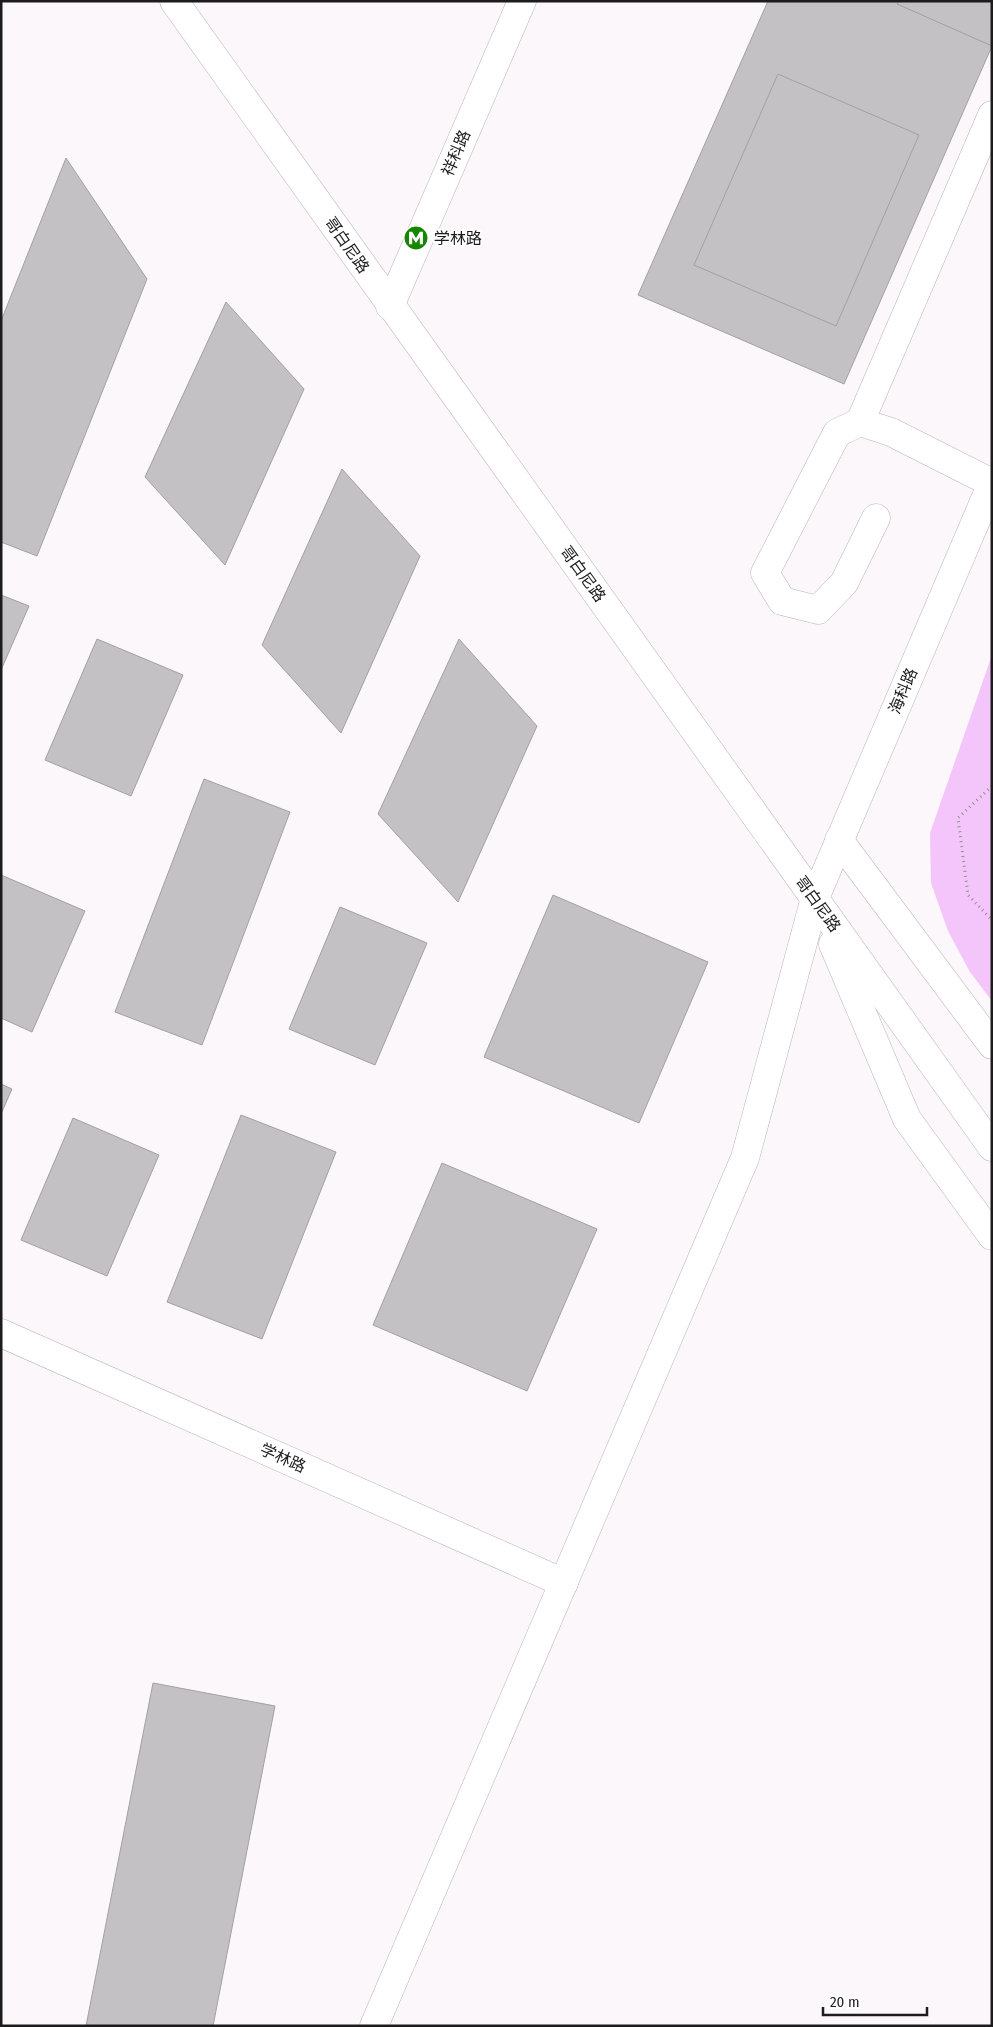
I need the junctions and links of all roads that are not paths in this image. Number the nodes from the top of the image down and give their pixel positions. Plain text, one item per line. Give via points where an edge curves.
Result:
1 (174, 1) edge
2 (522, 1) edge
3 (992, 114) edge
4 (390, 306) junction
5 (860, 422) junction
6 (992, 483) edge
7 (876, 518) dead end
8 (839, 840) junction
9 (815, 898) junction
10 (992, 1046) edge
11 (992, 1147) edge
12 (992, 1236) edge
13 (1, 1333) edge
14 (564, 1583) junction
15 (374, 2026) edge

1 - 4 street, 哥白尼路
2 - 4 street, 祥科路
3 - 5 street
4 - 9 street, 哥白尼路
5 - 6 street via 891,432
5 - 7 street via 837,433 765,573 782,601 818,610 844,584
6 - 8 street, 海科路
8 - 9 street, 海科路
8 - 10 street
9 - 11 street, 哥白尼路
9 - 12 street via 907,1119
9 - 14 street, 海科路 via 745,1158
13 - 14 street, 学林路
14 - 15 street, 海科路

